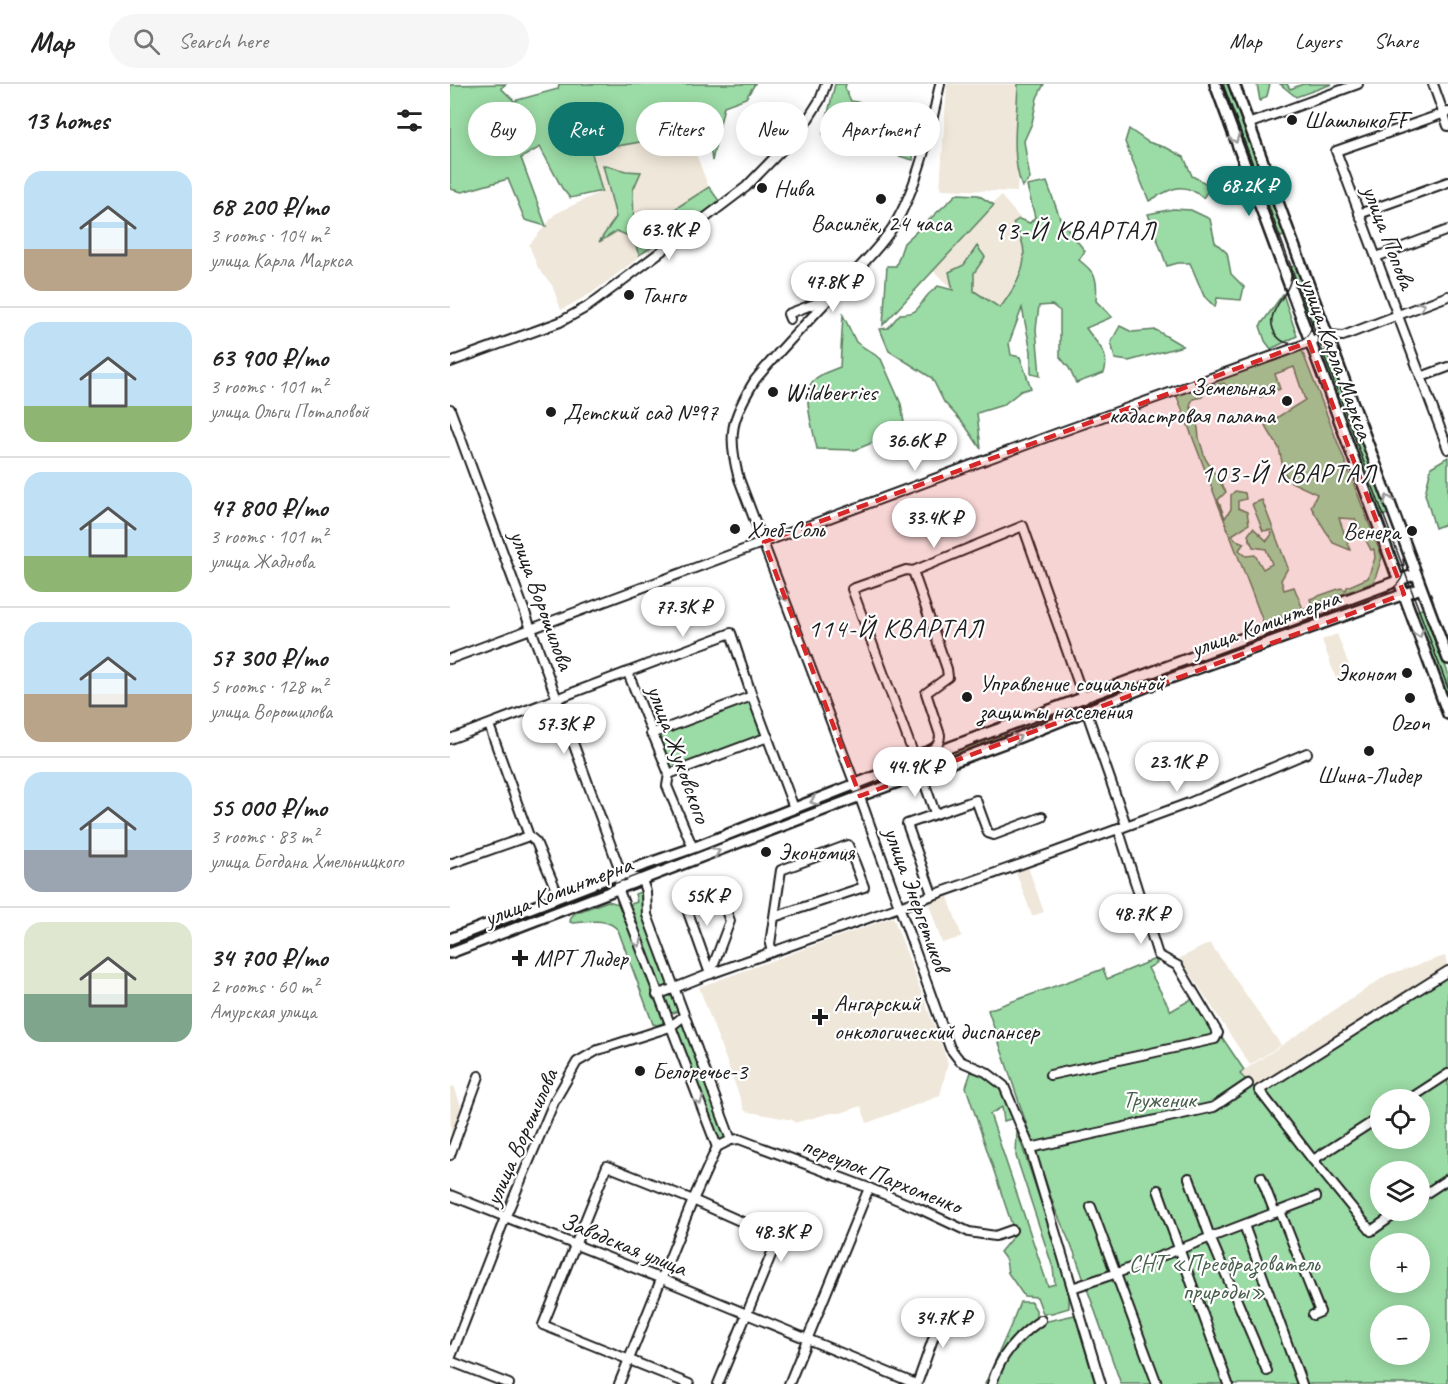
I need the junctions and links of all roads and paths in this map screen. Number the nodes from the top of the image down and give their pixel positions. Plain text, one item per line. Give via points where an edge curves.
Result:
1 (826, 84) edge
2 (940, 84) edge
3 (1215, 84) edge
4 (1234, 84) edge
5 (1358, 84) edge
6 (1433, 84) edge
7 (1446, 113) edge
8 (1248, 124) junction
9 (1448, 126) edge
10 (1448, 182) edge
11 (1359, 214) junction
12 (1448, 230) edge
13 (1376, 257) junction
14 (1448, 296) edge
15 (829, 299) junction
16 (1398, 314) junction
17 (790, 319) dead end
18 (1327, 335) junction
19 (1309, 342) junction
20 (450, 362) edge
21 (1448, 367) edge
22 (1421, 377) junction
23 (450, 409) edge
24 (1448, 449) edge
25 (764, 542) junction
26 (913, 571) junction
27 (1416, 574) junction
28 (1399, 579) junction
29 (1421, 588) junction
30 (1404, 594) junction
31 (531, 628) junction
32 (450, 658) edge
33 (1448, 659) edge
34 (628, 673) junction
35 (752, 696) junction
36 (556, 698) junction
37 (1084, 699) junction
38 (1086, 710) junction
39 (1448, 714) edge
40 (489, 724) junction
41 (651, 734) junction
42 (768, 738) junction
43 (450, 739) edge
44 (1306, 753) dead end
45 (915, 758) junction
46 (921, 773) junction
47 (669, 774) junction
48 (855, 784) junction
49 (860, 796) junction
50 (794, 808) junction
51 (935, 813) junction
52 (1042, 817) dead end
53 (1122, 827) junction
54 (529, 837) junction
55 (693, 848) junction
56 (450, 864) edge
57 (621, 873) junction
58 (642, 880) junction
59 (618, 888) junction
60 (932, 894) junction
61 (559, 897) junction
62 (900, 906) junction
63 (774, 917) junction
64 (470, 932) junction
65 (450, 939) edge
66 (474, 944) junction
67 (772, 952) junction
68 (450, 953) edge
69 (1448, 971) edge
70 (710, 974) junction
71 (674, 988) junction
72 (657, 995) junction
73 (684, 1016) junction
74 (670, 1027) junction
75 (1448, 1074) edge
76 (1050, 1075) dead end
77 (479, 1076) dead end
78 (1248, 1083) dead end
79 (1425, 1089) edge
80 (1370, 1123) edge
81 (735, 1140) junction
82 (717, 1147) junction
83 (1030, 1148) junction
84 (450, 1155) edge
85 (1313, 1160) junction
86 (1261, 1177) dead end
87 (1189, 1178) dead end
88 (1448, 1179) edge
89 (869, 1188) junction
90 (1158, 1190) dead end
91 (1430, 1191) edge
92 (450, 1196) edge
93 (1316, 1197) dead end
94 (693, 1200) junction
95 (1091, 1207) dead end
96 (1277, 1212) junction
97 (505, 1218) junction
98 (1385, 1221) edge
99 (1244, 1225) junction
100 (1012, 1230) dead end
101 (1210, 1236) junction
102 (575, 1245) junction
103 (1179, 1249) junction
104 (1117, 1273) junction
105 (662, 1280) junction
106 (1072, 1288) junction
107 (945, 1305) dead end
108 (745, 1314) junction
109 (1313, 1315) dead end
110 (1041, 1320) dead end
111 (807, 1340) junction
112 (629, 1359) junction
113 (450, 1360) edge
114 (1267, 1371) dead end
115 (509, 1384) edge
116 (619, 1384) edge
117 (689, 1384) edge
118 (718, 1384) edge
119 (789, 1384) edge
120 (917, 1384) edge
121 (992, 1384) edge
122 (1101, 1384) edge
123 (1157, 1384) edge
124 (1228, 1384) edge
125 (1302, 1384) edge

1 - 20 street via 801,130 746,187 587,307 560,322
2 - 15 street, улица Энергетиков via 932,124 906,201 893,226
3 -> 19 street, улица Карла Маркса
4 - 8 street, улица Карла Маркса
5 - 8 street
6 - 7 street
7 - 9 street
7 - 11 street, улица Попова via 1336,151
8 - 18 street, улица Карла Маркса
10 - 11 street
11 - 13 street, улица Попова
12 - 13 street
13 - 16 street, улица Попова
16 -> 14 street
15 - 17 street via 788,314
15 - 25 street, улица Энергетиков via 755,380 733,425 732,454
16 - 18 street via 1343,336
16 - 22 street, улица Попова
18 - 19 street
27 -> 18 street, улица Карла Маркса
19 - 25 street
19 - 28 street, улица Карла Маркса
21 - 22 street
22 - 24 street, улица Попова
23 - 31 street, улица Ворошилова
25 - 31 street
25 -> 48 street, улица Энергетиков
26 - 37 street via 1023,526
26 - 45 street via 948,677 926,693 940,741 937,747
26 - 45 street via 852,589
27 - 28 street, улица Коминтерна
27 - 29 street, улица Карла Маркса
28 - 30 street, улица Карла Маркса
28 - 37 street, улица Коминтерна
29 - 30 street, улица Коминтерна
29 - 33 street, улица Карла Маркса
30 - 38 street, улица Коминтерна
30 -> 39 street, улица Карла Маркса
31 - 32 street
31 - 36 street, улица Ворошилова
34 - 35 street via 731,633
34 - 36 street
34 - 41 street, улица Жуковского
35 - 41 street
35 - 42 street
36 - 40 street
36 - 57 street, улица Ворошилова
37 - 45 street, улица Коминтерна
46 -> 38 street, улица Коминтерна
38 - 53 street
40 - 43 street
40 - 54 street
41 - 47 street, улица Жуковского
42 - 47 street
42 - 50 street
44 - 53 street
45 - 48 street, улица Коминтерна
46 - 49 street, улица Коминтерна
46 - 51 street
47 - 55 street, улица Жуковского via 667,786
48 - 49 street, улица Энергетиков
48 -> 50 street, улица Коминтерна
58 -> 49 street, улица Коминтерна
49 - 62 street, улица Энергетиков
50 - 55 street, улица Коминтерна
51 - 52 street via 976,800 988,833 994,835
51 - 60 street via 907,824
53 - 60 street
53 - 76 street via 1158,955 1178,966 1218,1033 1215,1038
54 - 56 street
54 - 61 street via 536,842
55 - 57 street, улица Коминтерна
57 - 58 street
57 - 59 street
57 - 61 street, улица Коминтерна
58 - 59 street, улица Коминтерна
58 - 71 street via 647,915
59 - 66 street, улица Коминтерна
59 -> 72 street
60 - 62 street
61 - 64 street, улица Коминтерна
62 - 67 street
62 - 83 street, улица Энергетиков via 950,1048 960,1061 986,1072 1004,1086
63 - 63 street via 864,887 848,845 781,870
63 - 67 street
64 - 65 street, улица Коминтерна
64 - 66 street
66 - 68 street, улица Коминтерна
67 - 70 street
69 - 85 street via 1259,1089
70 - 70 street via 730,921 716,885 683,898
70 - 71 street
71 - 72 street
71 - 73 street
72 - 74 street
73 - 74 street
73 - 81 street
74 -> 82 street
74 - 97 street, улица Ворошилова via 598,1050 577,1062 554,1102
75 - 79 street
77 - 84 street
78 - 83 street via 1214,1107
80 - 85 street
81 - 82 street
81 - 89 street, переулок Пархоменко
82 - 94 street
83 - 106 street, улица Энергетиков
85 - 98 street via 1371,1231
86 - 96 street
87 - 101 street
88 - 91 street
89 - 100 street, переулок Пархоменко via 969,1232 995,1236
89 - 111 street
90 - 103 street
92 - 97 street, Заводская улица
93 - 96 street
94 - 102 street via 607,1166
94 - 105 street
94 - 108 street via 778,1238
95 - 104 street
96 - 99 street
96 - 109 street via 1320,1312
97 - 102 street, Заводская улица
97 - 113 street, улица Ворошилова
99 - 101 street
99 - 125 street
101 - 103 street
101 - 114 street
102 - 105 street, Заводская улица
102 - 112 street via 543,1324
103 - 104 street
103 - 124 street
104 - 106 street
104 - 123 street
105 - 108 street, Заводская улица
105 - 112 street
106 - 122 street, улица Энергетиков
107 - 120 street
108 - 111 street, Заводская улица
108 - 118 street
110 - 121 street via 1020,1335 1000,1362
111 - 119 street
111 - 120 street, Заводская улица
112 - 116 street
112 - 117 street
113 - 115 street

